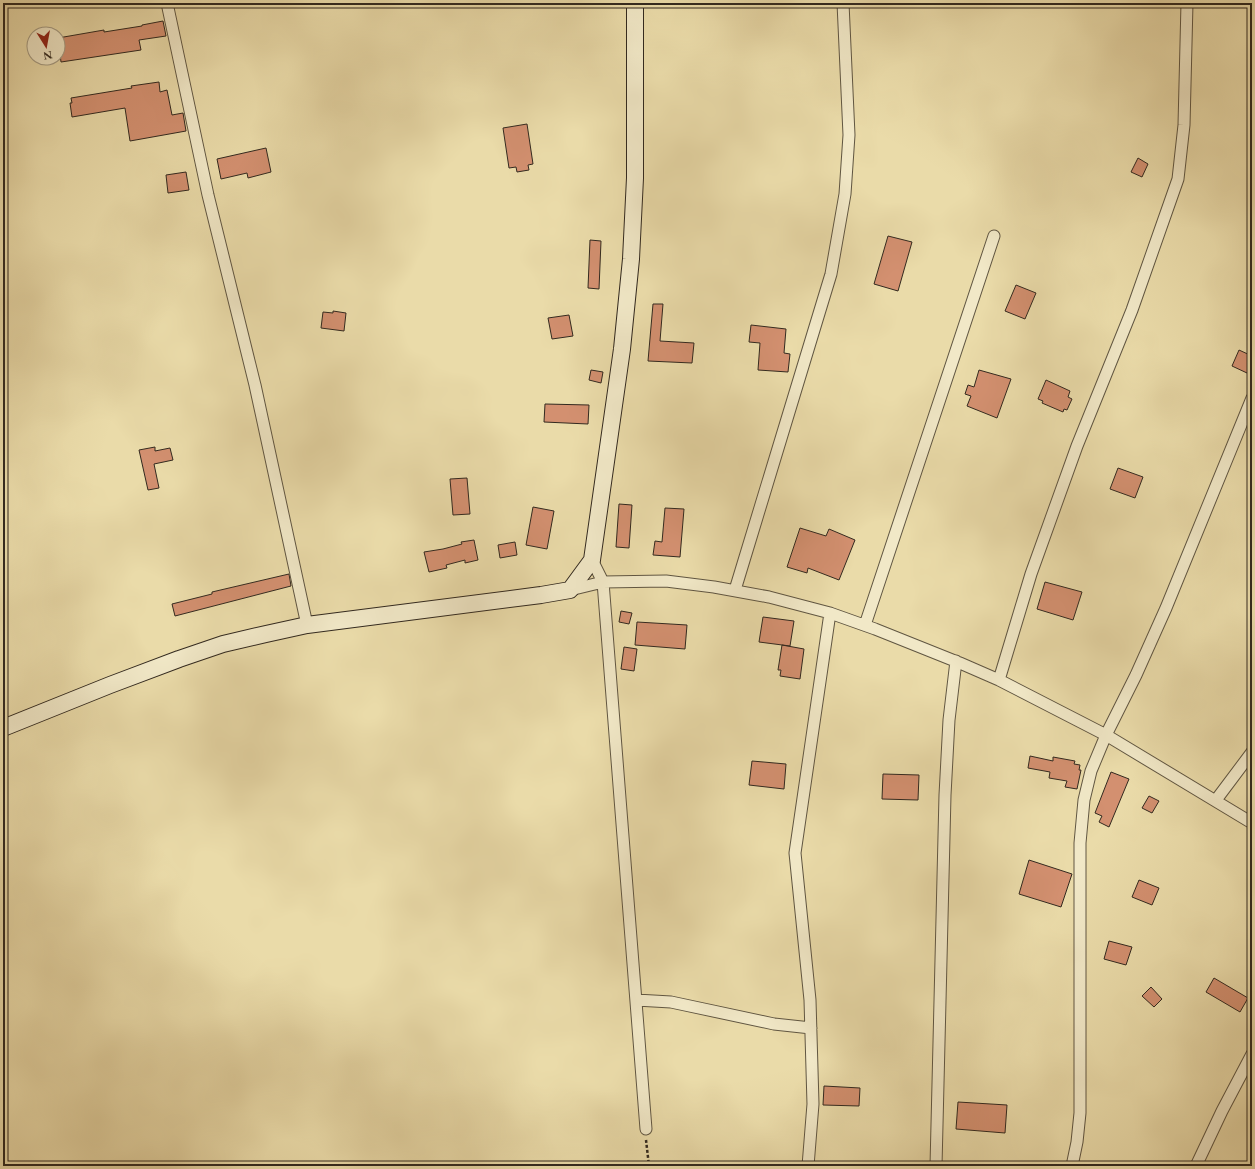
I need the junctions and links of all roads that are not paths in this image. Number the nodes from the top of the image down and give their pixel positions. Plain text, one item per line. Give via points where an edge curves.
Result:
1 (167, 3) edge
2 (635, 3) edge
3 (843, 3) edge
4 (1187, 3) edge
5 (994, 236) dead end
6 (1252, 398) edge
7 (592, 560) junction
8 (603, 582) junction
9 (570, 590) junction
10 (735, 590) junction
11 (830, 613) junction
12 (307, 625) junction
13 (865, 625) junction
14 (956, 661) junction
15 (999, 680) junction
16 (3, 728) edge
17 (1106, 735) junction
18 (1252, 752) edge
19 (1216, 800) junction
20 (1252, 823) edge
21 (636, 1000) junction
22 (811, 1028) junction
23 (1252, 1054) edge
24 (646, 1129) road end
25 (808, 1166) edge
26 (936, 1166) edge
27 (1072, 1166) edge
28 (1196, 1166) edge

1 - 12 street via 208,195 255,384
2 - 7 street via 636,178 631,259 622,349
3 - 10 street via 849,135 845,194 831,274
4 - 15 street via 1184,124 1178,179 1132,310 1066,476 1031,574
5 - 13 street
6 - 17 street via 1166,608
7 - 8 street
7 - 9 street
8 - 9 street
8 - 10 street via 666,581
8 - 21 street
9 - 12 street
10 - 11 street via 769,596
11 - 13 street
11 - 22 street via 796,853
12 - 16 street via 223,644 110,685
13 - 14 street
14 - 15 street
14 - 26 street via 949,720 945,795
15 - 17 street
17 - 19 street
17 - 27 street via 1091,772 1084,800 1080,842 1080,1113
18 - 19 street
19 - 20 street
21 - 22 street via 671,1002 774,1024
21 - 24 street
22 - 25 street via 813,1104
23 - 28 street

